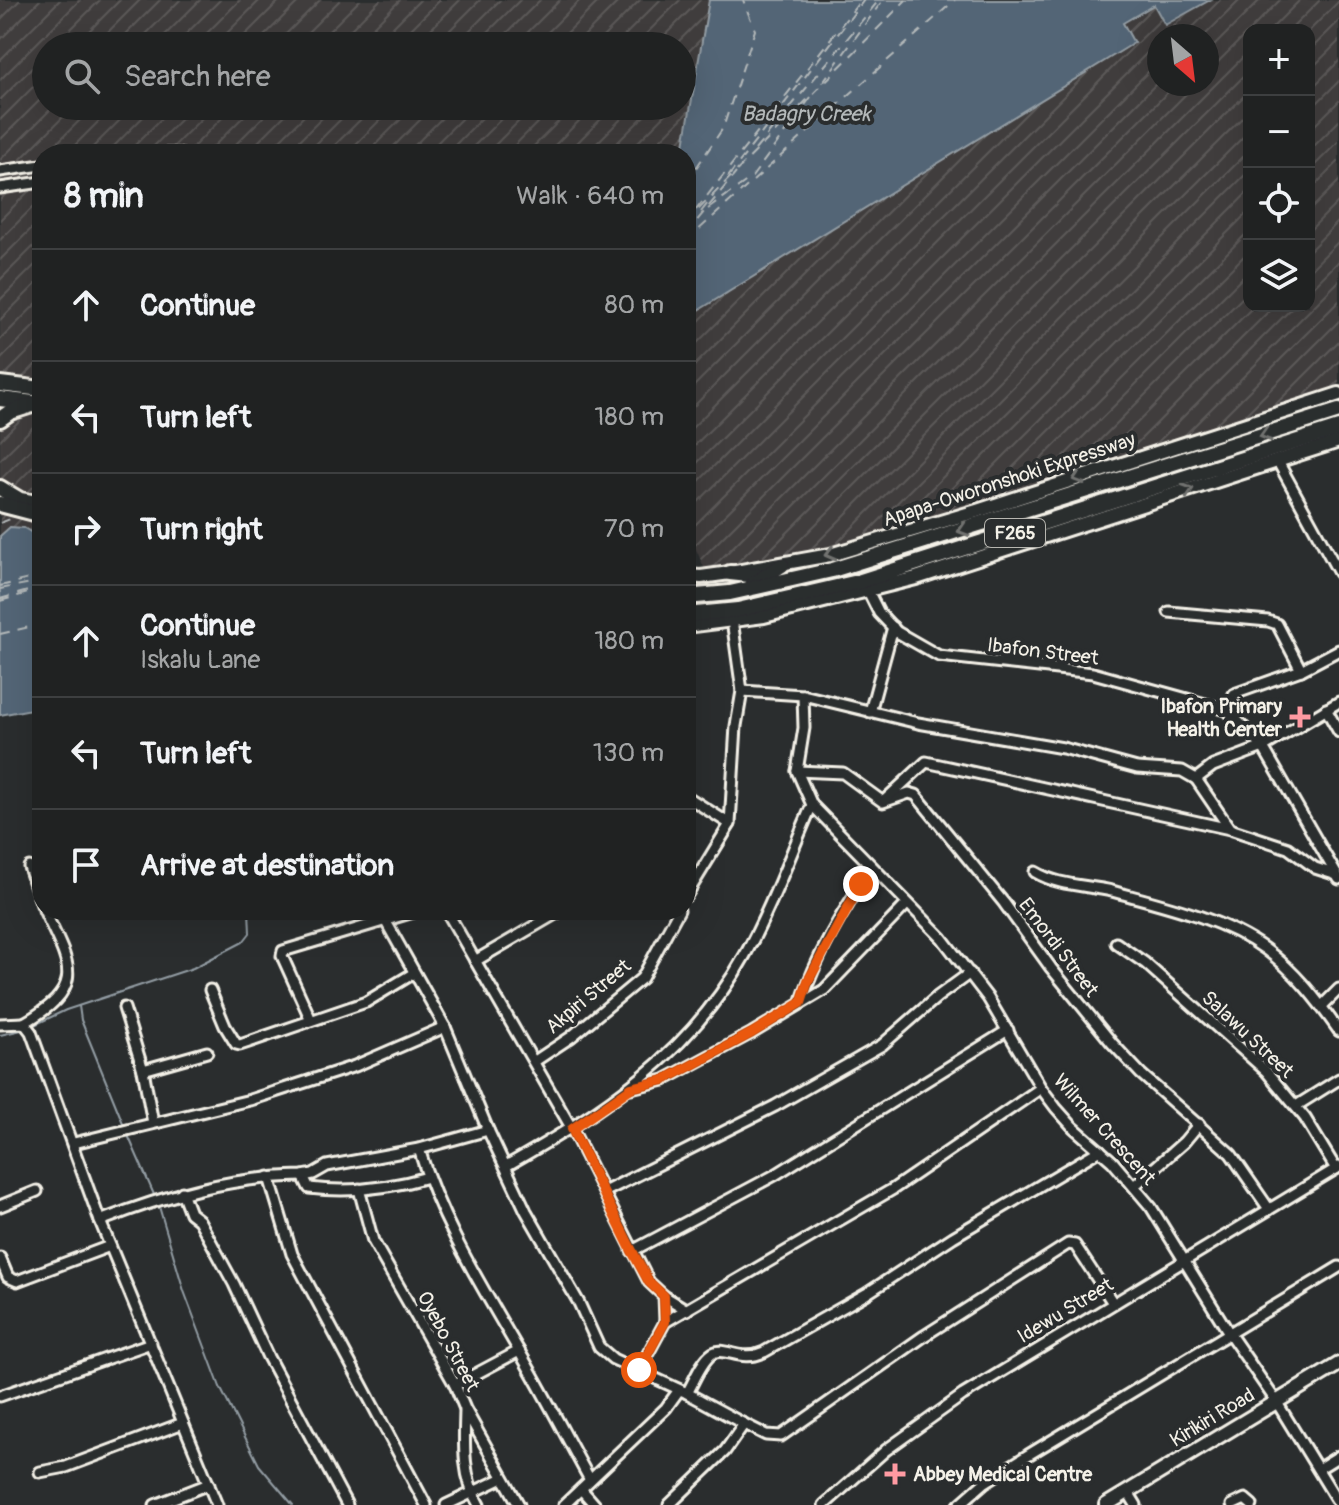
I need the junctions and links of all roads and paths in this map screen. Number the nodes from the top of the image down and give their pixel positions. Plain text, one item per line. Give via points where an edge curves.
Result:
1 (32, 166) edge
2 (0, 171) edge
3 (32, 183) edge
4 (0, 188) edge
5 (0, 384) edge
6 (1339, 394) edge
7 (32, 395) edge
8 (32, 398) edge
9 (0, 399) edge
10 (32, 402) edge
11 (1339, 411) edge
12 (0, 419) edge
13 (1339, 428) edge
14 (1339, 441) edge
15 (1277, 460) junction
16 (0, 488) edge
17 (32, 502) edge
18 (0, 504) edge
19 (32, 512) edge
20 (782, 565) junction
21 (730, 573) junction
22 (1339, 573) edge
23 (696, 577) edge
24 (764, 577) junction
25 (788, 581) junction
26 (868, 591) junction
27 (730, 593) junction
28 (696, 596) edge
29 (816, 599) junction
30 (765, 610) junction
31 (1169, 612) dead end
32 (696, 614) edge
33 (732, 620) junction
34 (696, 625) edge
35 (893, 627) junction
36 (1339, 650) edge
37 (1301, 670) junction
38 (742, 691) junction
39 (803, 695) junction
40 (1339, 702) edge
41 (1326, 709) junction
42 (1227, 710) junction
43 (870, 712) junction
44 (1339, 732) edge
45 (1263, 747) junction
46 (797, 771) junction
47 (1196, 779) junction
48 (696, 802) edge
49 (883, 802) junction
50 (812, 805) junction
51 (730, 824) junction
52 (1230, 829) junction
53 (29, 867) dead end
54 (873, 870) junction
55 (1035, 872) dead end
56 (32, 876) edge
57 (1338, 877) edge
58 (696, 880) edge
59 (907, 904) junction
60 (49, 920) edge
61 (385, 920) joint
62 (452, 920) edge
63 (544, 920) edge
64 (674, 920) edge
65 (1116, 943) dead end
66 (475, 961) junction
67 (414, 973) junction
68 (970, 973) junction
69 (1339, 989) edge
70 (210, 990) dead end
71 (801, 1003) junction
72 (1322, 1006) junction
73 (124, 1008) dead end
74 (311, 1020) junction
75 (0, 1024) edge
76 (28, 1027) junction
77 (445, 1027) junction
78 (1008, 1030) junction
79 (1339, 1031) edge
80 (207, 1052) dead end
81 (535, 1061) junction
82 (143, 1070) junction
83 (1339, 1079) edge
84 (631, 1088) junction
85 (1041, 1088) junction
86 (1296, 1106) junction
87 (153, 1123) junction
88 (1199, 1124) junction
89 (572, 1129) junction
90 (488, 1130) junction
91 (74, 1143) junction
92 (419, 1149) junction
93 (1100, 1150) junction
94 (506, 1166) junction
95 (1338, 1168) edge
96 (303, 1176) junction
97 (269, 1177) junction
98 (428, 1177) junction
99 (1134, 1186) junction
100 (359, 1189) junction
101 (37, 1191) dead end
102 (182, 1192) junction
103 (604, 1192) junction
104 (0, 1206) edge
105 (1269, 1209) junction
106 (100, 1221) junction
107 (110, 1246) junction
108 (632, 1251) junction
109 (0, 1258) edge
110 (1185, 1259) junction
111 (1339, 1267) edge
112 (664, 1296) junction
113 (1113, 1303) junction
114 (687, 1310) junction
115 (665, 1322) junction
116 (1229, 1333) junction
117 (151, 1343) junction
118 (519, 1351) junction
119 (1339, 1364) edge
120 (639, 1370) junction
121 (455, 1385) junction
122 (683, 1391) junction
123 (0, 1396) edge
124 (1276, 1401) junction
125 (465, 1409) junction
126 (183, 1423) junction
127 (744, 1424) junction
128 (1339, 1456) edge
129 (1318, 1469) junction
130 (40, 1472) dead end
131 (503, 1478) junction
132 (590, 1480) junction
133 (209, 1484) junction
134 (581, 1489) junction
135 (1128, 1492) junction
136 (472, 1493) junction
137 (973, 1493) junction
138 (1249, 1502) edge
139 (1339, 1504) edge
140 (155, 1505) edge
141 (217, 1505) edge
142 (347, 1505) edge
143 (426, 1505) edge
144 (446, 1505) edge
145 (479, 1505) edge
146 (519, 1505) edge
147 (564, 1505) edge
148 (595, 1505) edge
149 (669, 1505) edge
150 (824, 1505) edge
151 (959, 1505) edge
152 (981, 1505) edge
153 (1106, 1505) edge
154 (1136, 1505) edge
155 (1232, 1505) edge

1 - 2 street
3 - 4 street
5 - 7 highway
6 -> 20 main road, Apapa-Oworonshoki Expressway via 963,516
8 - 9 highway
10 - 12 highway
11 -> 25 highway, Apapa-Oworonshoki Expressway / F265
13 - 29 highway, F265
14 - 15 main road
15 - 22 street
26 -> 15 main road
16 - 17 highway
18 - 19 highway
20 - 21 main road, Apapa-Oworonshoki Expressway
20 - 24 highway
21 - 23 main road, Apapa-Oworonshoki Expressway
21 - 24 highway
24 - 25 highway
24 - 27 highway
25 - 27 highway, Apapa-Oworonshoki Expressway / F265
26 - 29 main road
26 - 35 street, Ibafon Street
27 - 28 highway, Apapa-Oworonshoki Expressway / F265
29 - 30 highway, F265
29 - 30 highway
30 - 32 highway, F265
30 - 33 main road
31 - 37 street via 1277,624
33 - 34 main road
33 - 38 street
35 - 42 street, Ibafon Street via 939,656 1093,673
35 - 43 street
36 - 37 street
37 - 42 street via 1234,694
38 - 39 street
38 - 51 street
39 - 43 street
39 - 46 street
40 - 41 street
41 - 44 street
41 - 45 street
42 - 45 street
43 - 47 street via 1063,748 1137,768 1182,771
45 - 47 street via 1213,766
45 - 57 street
46 - 49 street via 843,773
46 - 50 street, Wilmer Crescent
47 - 52 street
48 - 51 street
49 - 52 street via 926,762
49 - 88 street, Emordi Street via 916,795 1112,1043
50 - 54 street, Wilmer Crescent
50 - 84 street via 745,955 712,1007
51 - 58 street
52 - 57 street via 1288,848
53 - 56 street
54 - 59 street, Wilmer Crescent
54 - 71 street via 854,896
55 - 72 street via 1233,931 1279,960
59 - 68 street, Wilmer Crescent
59 - 71 street via 828,987
60 - 76 street via 69,973 55,1002
61 - 67 street
61 - 74 street via 282,952
62 - 66 street
63 - 66 street
64 - 81 street, Akpiri Street via 642,978
65 - 86 street, Salawu Street via 1246,1052
66 - 81 street
67 - 74 street via 366,1002
67 - 77 street
68 - 78 street, Wilmer Crescent
68 - 103 street via 882,1045
69 - 72 street
70 - 74 street via 236,1044
71 - 84 street via 664,1080
72 - 79 street
73 - 82 street
75 - 76 street
76 - 91 street
77 - 87 street via 355,1066 250,1100
77 - 90 street
78 - 85 street, Wilmer Crescent
78 - 108 street via 775,1175
80 - 82 street
81 - 89 street
82 - 87 street
83 - 86 street
84 - 89 street
85 - 93 street, Wilmer Crescent
85 - 114 street via 893,1189
86 - 95 street, Salawu Street
87 - 91 street
88 - 99 street
88 - 105 street, Emordi Street via 1231,1154
89 - 94 street
89 - 103 street
90 - 92 street
90 - 94 street
91 - 106 street
92 - 96 street via 327,1166
92 - 98 street
93 - 99 street, Wilmer Crescent
93 - 122 street via 764,1352 746,1358 715,1352
94 - 120 street via 599,1347
95 - 105 street, Idewu Street
96 - 97 street
96 - 100 street via 309,1188
97 - 102 street
97 - 143 street via 292,1254
98 - 100 street
98 - 118 street via 460,1249
99 - 110 street, Wilmer Crescent
100 - 121 street, Oyebo Street via 373,1241
101 - 104 street
102 - 106 street
102 - 142 street
103 - 108 street
105 - 110 street, Idewu Street
106 - 107 street
107 - 109 street via 17,1281 8,1277
107 - 117 street
108 - 112 street via 649,1282
110 - 113 street, Idewu Street
110 - 116 street, Wilmer Crescent
111 - 116 street
112 - 114 street
112 - 115 street
113 - 127 street via 1075,1245 1068,1244 924,1336 787,1433 773,1436
113 - 150 street, Idewu Street via 963,1395 886,1450
114 - 115 street
115 - 120 street
116 - 124 street, Wilmer Crescent
116 - 137 street
117 - 123 street
117 - 126 street
118 - 121 street
118 - 132 street
119 - 124 main road, Kirikiri Road
120 - 122 street
121 - 125 street, Oyebo Street
122 - 127 street
122 - 132 street
124 - 129 street, Wilmer Crescent
124 - 135 main road, Kirikiri Road
125 - 131 street, Oyebo Street
125 - 136 street via 463,1447
126 - 130 street
126 - 133 street
127 - 149 street via 725,1451
128 - 129 street
129 - 139 street, Wilmer Crescent
131 - 136 street
131 - 146 street, Oyebo Street
132 - 134 street
133 - 140 street
133 - 141 street
134 - 147 street
134 - 148 street
135 - 153 main road, Kirikiri Road
135 - 154 street
136 - 144 street
136 - 145 street
137 - 151 street
137 - 152 street
138 - 155 street

